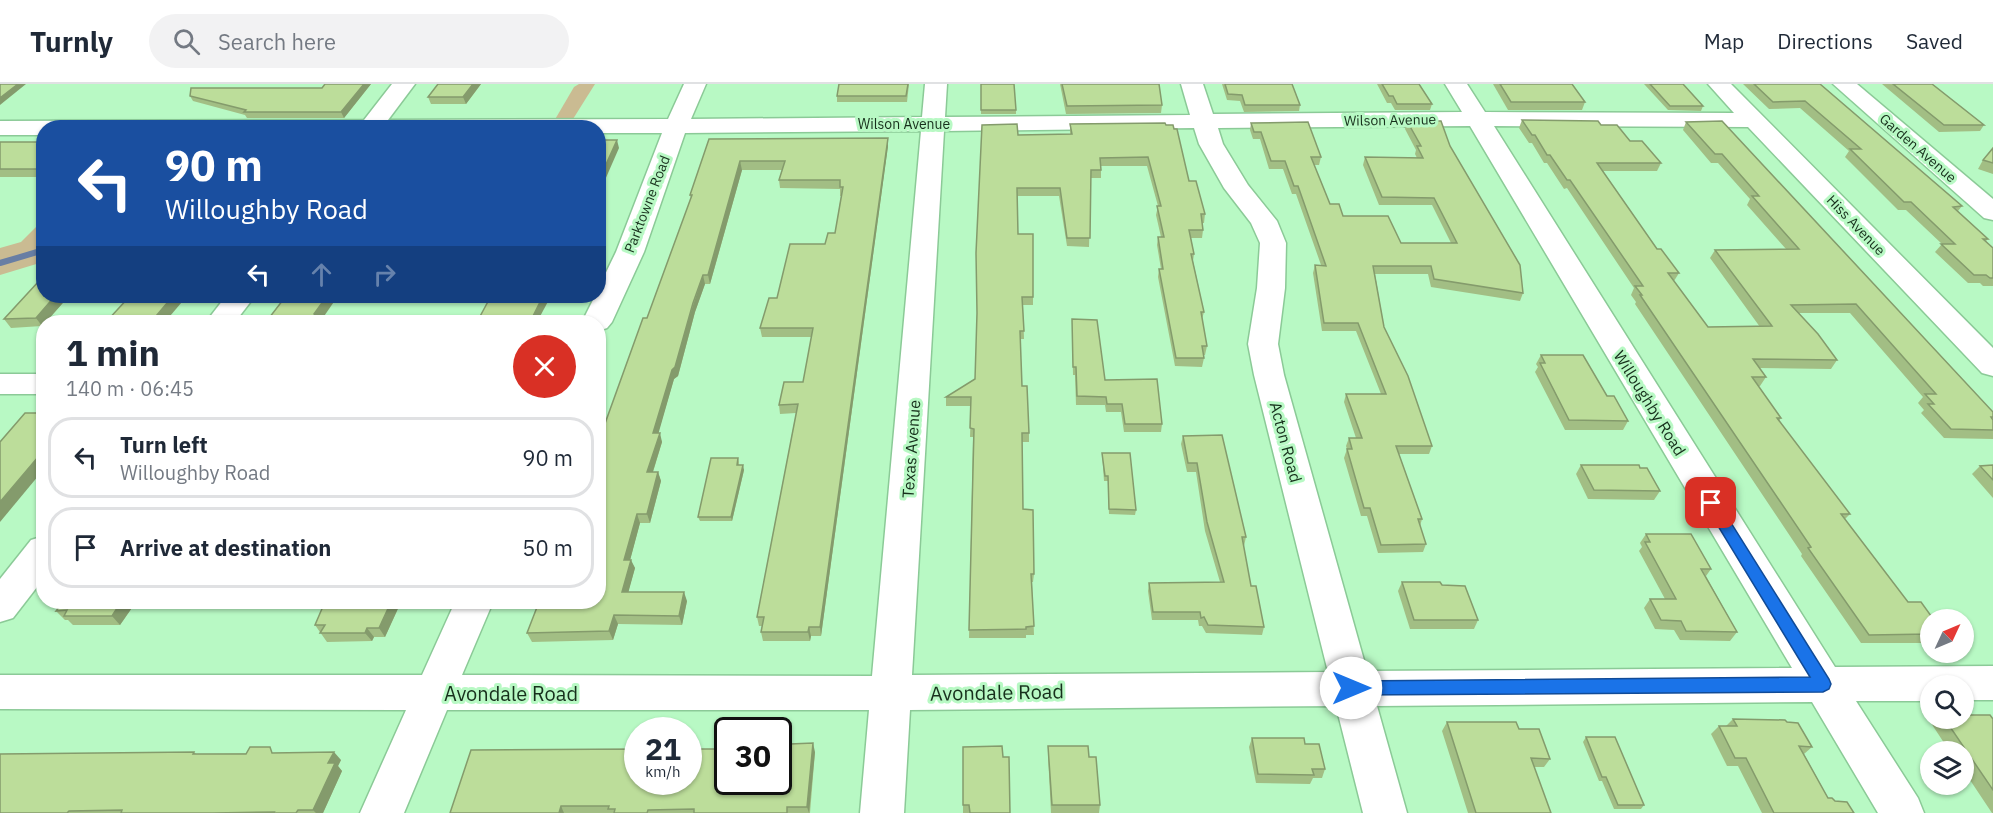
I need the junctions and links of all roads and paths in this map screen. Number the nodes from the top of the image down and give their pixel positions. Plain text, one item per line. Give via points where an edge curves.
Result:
1 (404, 84) edge
2 (695, 84) edge
3 (936, 84) edge
4 (1192, 84) edge
5 (1456, 84) edge
6 (1719, 84) edge
7 (1844, 84) edge
8 (1476, 119) junction
9 (376, 120) edge
10 (1754, 120) junction
11 (1202, 122) junction
12 (935, 124) junction
13 (606, 126) edge
14 (676, 126) junction
15 (0, 128) edge
16 (36, 128) edge
17 (1993, 212) edge
18 (235, 303) edge
19 (606, 303) edge
20 (226, 315) edge
21 (1993, 366) edge
22 (0, 384) edge
23 (36, 384) edge
24 (36, 560) edge
25 (0, 607) edge
26 (471, 609) edge
27 (1993, 683) edge
28 (1823, 684) junction
29 (1351, 688) junction
30 (0, 692) edge
31 (435, 693) junction
32 (892, 693) junction
33 (382, 813) edge
34 (882, 813) edge
35 (1385, 813) edge
36 (1902, 813) edge

1 - 9 street
2 - 14 street, Parktowne Road
3 - 12 street, Texas Avenue
4 - 11 street, Acton Road
5 - 8 street, Willoughby Road
6 - 10 street, Hiss Avenue
7 - 17 street, Garden Avenue
8 - 10 street, Wilson Avenue
8 - 11 street, Wilson Avenue
8 - 28 street, Willoughby Road
10 - 21 street, Hiss Avenue
11 - 12 street, Wilson Avenue
11 - 29 street, Acton Road via 1220,162 1264,221 1273,243 1263,344
12 - 14 street, Wilson Avenue
12 - 32 street, Texas Avenue
13 - 14 street, Wilson Avenue
14 - 19 street, Parktowne Road via 630,252
15 - 16 street
18 - 20 street
22 - 23 street
24 - 25 street
26 - 31 street
27 - 28 street, Avondale Road
28 - 29 street, Avondale Road
28 - 36 street, Willoughby Road
29 - 32 street, Avondale Road
29 - 35 street, Acton Road
30 - 31 street, Avondale Road
31 - 32 street, Avondale Road
31 - 33 street
32 - 34 street, Texas Avenue

